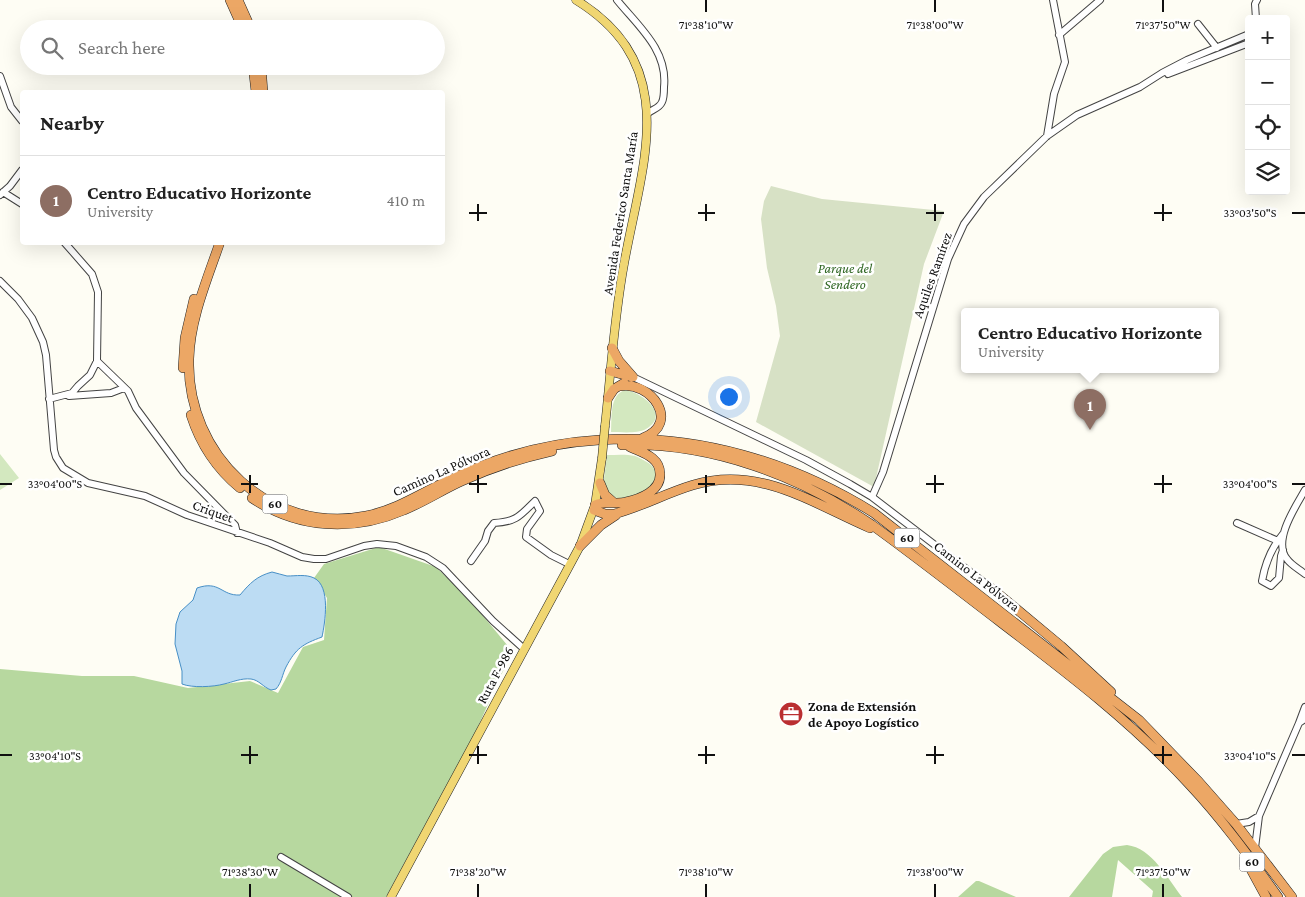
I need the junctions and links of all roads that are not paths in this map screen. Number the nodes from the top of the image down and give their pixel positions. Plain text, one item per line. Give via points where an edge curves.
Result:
1 (230, 0) edge
2 (238, 0) edge
3 (576, 0) edge
4 (617, 0) edge
5 (1053, 0) edge
6 (1100, 0) edge
7 (1257, 0) edge
8 (1256, 15) edge
9 (239, 20) edge
10 (247, 20) edge
11 (1198, 24) dead end
12 (1059, 35) junction
13 (1245, 36) edge
14 (1245, 44) edge
15 (1217, 48) junction
16 (254, 75) edge
17 (261, 75) edge
18 (0, 76) edge
19 (1144, 84) junction
20 (256, 90) edge
21 (262, 90) edge
22 (647, 114) junction
23 (20, 118) edge
24 (1048, 136) junction
25 (20, 173) edge
26 (2, 194) edge
27 (20, 203) edge
28 (67, 245) edge
29 (213, 245) edge
30 (219, 245) edge
31 (0, 281) edge
32 (612, 348) junction
33 (97, 362) junction
34 (610, 371) junction
35 (630, 379) junction
36 (124, 388) junction
37 (69, 396) junction
38 (608, 398) junction
39 (49, 399) junction
40 (636, 438) junction
41 (625, 444) junction
42 (602, 458) joint
43 (600, 483) junction
44 (1305, 490) edge
45 (872, 497) junction
46 (613, 502) junction
47 (595, 508) junction
48 (623, 511) junction
49 (1237, 523) dead end
50 (238, 533) junction
51 (1283, 534) junction
52 (887, 536) junction
53 (1278, 541) junction
54 (580, 546) junction
55 (1283, 550) junction
56 (471, 561) dead end
57 (569, 564) junction
58 (1305, 574) edge
59 (990, 587) joint
60 (524, 648) junction
61 (1305, 707) edge
62 (1139, 720) junction
63 (1302, 721) edge
64 (1259, 816) junction
65 (1231, 825) junction
66 (1256, 848) junction
67 (281, 857) dead end
68 (348, 897) edge
69 (391, 897) edge
70 (1266, 897) edge
71 (1278, 897) edge
72 (1292, 897) edge

1 - 9 highway
2 - 10 highway
3 - 22 main road, Avenida Federico Santa María via 611,26 623,40 642,78
4 - 22 street via 656,48 664,68 662,104
5 - 12 street
6 - 12 street
7 - 8 street
11 - 15 street
12 - 24 street via 1065,62 1054,94
13 - 15 street
14 - 19 street
15 - 19 street via 1162,72
16 - 20 highway
17 - 21 highway
18 - 23 street via 11,107
19 - 24 street, Aquiles Ramírez via 1077,114
22 - 32 main road, Avenida Federico Santa María via 645,151
24 - 45 street, Aquiles Ramírez via 984,197 958,235 883,472
25 - 26 street
26 - 27 street
28 - 33 street via 92,274 98,292
29 - 41 highway, Camino La Pólvora / 60 via 192,305 185,338 183,371 187,400 201,440 221,469 248,495 274,511 319,524 369,522 413,506 479,474 526,458 580,447
30 - 40 highway, Camino La Pólvora / 60 via 192,332 189,365 193,400 208,439 226,466 251,490 279,506 322,518 369,515 400,506 452,478 529,450 584,441
31 - 39 street, Criquet via 28,313 41,335
32 - 34 main road, Avenida Federico Santa María
32 - 35 highway
33 - 36 street
33 - 37 street via 90,375
34 - 35 highway
34 - 38 main road, Avenida Federico Santa María
35 - 38 highway via 628,385 620,386
35 - 40 highway via 655,398 661,414 655,430 648,436
35 - 45 street via 806,460
36 - 37 street via 111,393
36 - 50 street via 184,473 235,525
37 - 39 street
38 - 42 main road, Avenida Federico Santa María, bridge
39 - 50 street, Criquet via 55,454 67,470 88,483 146,496
40 - 62 highway, Camino La Pólvora / 60 via 692,444 747,455 802,474 839,492 894,528
41 - 46 highway via 653,458 660,477 653,491 626,502
41 - 52 highway, Camino La Pólvora / 60 via 703,453 759,468 826,497
42 - 43 main road, Ruta F-986
43 - 46 highway via 605,495
43 - 47 main road, Ruta F-986
44 - 51 street
45 - 59 street
46 - 47 highway via 605,502
47 - 48 highway via 610,514
47 - 54 main road, Ruta F-986
48 - 52 highway via 698,484 747,480 786,489
48 - 54 highway via 601,525
49 - 53 street
50 - 60 street, Criquet via 308,559 326,559 377,544 396,546 426,557 443,568 493,622
51 - 53 street
51 - 55 street
52 - 65 highway, Camino La Pólvora / 60 via 1110,708
53 - 55 street via 1262,581 1271,586 1279,578
54 - 57 main road, Ruta F-986
55 - 58 street via 1286,558
56 - 57 street via 494,523 516,519 535,501 540,511 527,529 526,537 551,556
57 - 60 main road, Ruta F-986
59 - 62 highway via 1068,652
60 - 69 main road, Ruta F-986
61 - 63 street
62 - 65 highway, Camino La Pólvora / 60 via 1180,762
63 - 64 street
64 - 65 street via 1250,822
64 - 66 street
65 - 66 highway, Camino La Pólvora / 60
65 - 70 highway
65 - 71 highway, Camino La Pólvora / 60
66 - 72 highway, Camino La Pólvora / 60
67 - 68 street

